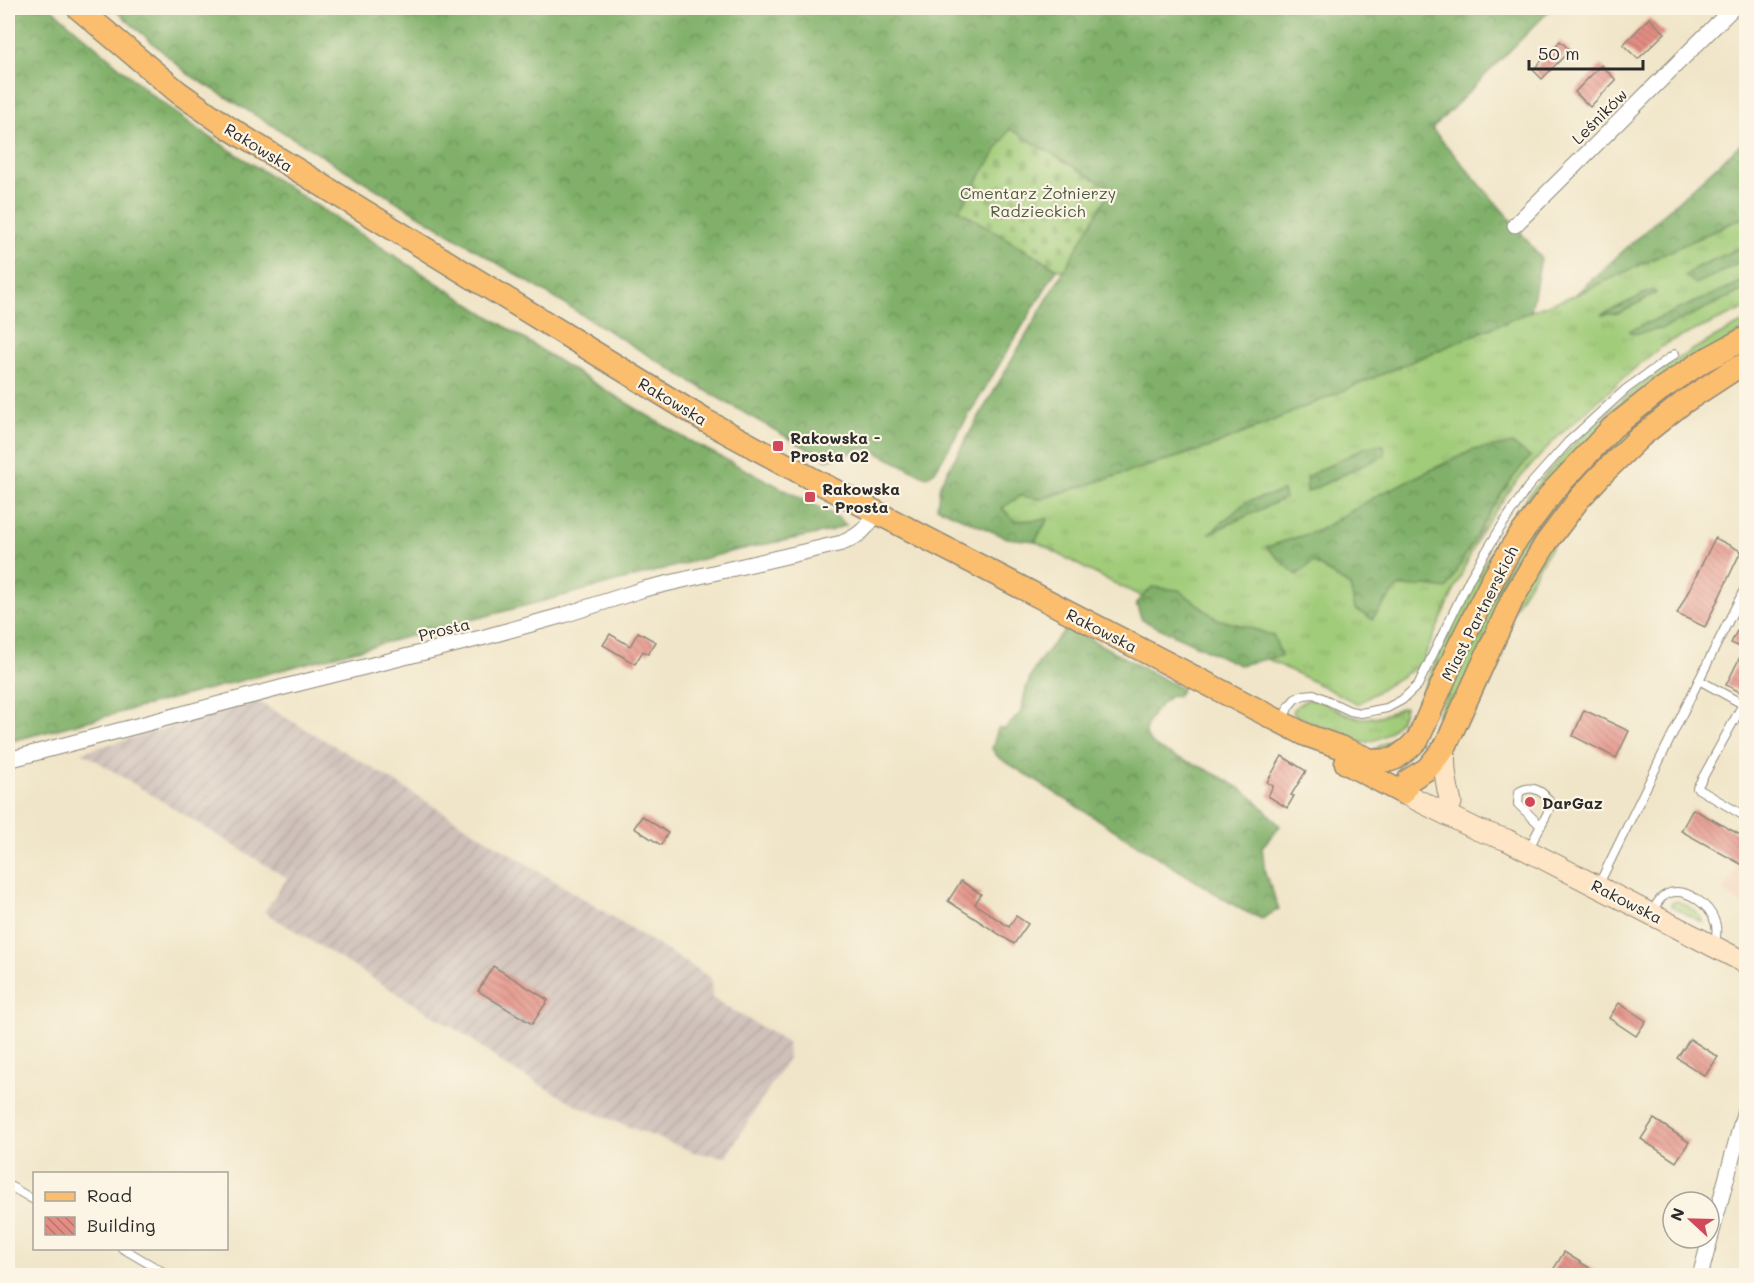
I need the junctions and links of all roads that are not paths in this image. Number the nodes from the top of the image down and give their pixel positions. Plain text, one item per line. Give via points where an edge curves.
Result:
1 (78, 8) edge
2 (1733, 8) edge
3 (1515, 225) dead end
4 (1746, 338) edge
5 (1676, 354) dead end
6 (1746, 364) edge
7 (876, 512) junction
8 (1746, 586) edge
9 (1699, 680) junction
10 (1744, 705) edge
11 (1281, 722) junction
12 (1306, 735) junction
13 (1418, 739) junction
14 (1445, 747) junction
15 (8, 760) edge
16 (1373, 761) junction
17 (1406, 787) junction
18 (1450, 803) junction
19 (1746, 817) edge
20 (1541, 826) junction
21 (1507, 840) junction
22 (1528, 850) junction
23 (1597, 886) junction
24 (1651, 914) junction
25 (1715, 947) junction
26 (1746, 963) edge
27 (1746, 1106) edge
28 (8, 1185) edge
29 (33, 1199) edge
30 (126, 1250) edge
31 (170, 1275) edge
32 (1700, 1275) edge

1 - 7 main road, Rakowska via 178,92 229,128 706,421
2 - 3 street, Leśników
4 - 13 main road, Miast Partnerskich via 1704,361 1612,428 1554,490 1493,579
5 - 11 lane via 1626,389 1568,442 1528,487 1470,578 1418,685 1402,700 1387,708 1361,713 1314,694 1304,695 1289,706
6 - 14 main road, Miast Partnerskich via 1684,402 1640,437 1579,500 1546,543 1513,598
7 - 11 main road, Rakowska
7 - 15 street, Prosta via 865,530 842,543 644,589 485,637
8 - 9 lane
9 - 10 lane
9 - 23 lane
10 - 19 lane via 1697,788
11 - 12 main road, Rakowska
12 - 16 main road, Rakowska
12 - 17 main road, Rakowska via 1340,760
13 - 16 main road, Miast Partnerskich via 1396,758
13 - 17 main road, Miast Partnerskich
14 - 17 main road, Miast Partnerskich
14 - 18 main road, Miast Partnerskich via 1444,774
16 - 17 main road, Rakowska
17 - 18 main road, Rakowska
17 - 21 main road, Rakowska via 1478,830
18 - 21 main road, Rakowska
20 - 20 lane via 1518,804 1519,792 1525,788 1542,792 1551,804
20 - 22 lane
21 - 22 main road, Rakowska
22 - 23 main road, Rakowska
23 - 24 main road, Rakowska
24 - 25 main road, Rakowska
24 - 25 lane via 1667,894 1676,892 1695,899 1714,918
25 - 26 main road, Rakowska
27 - 32 street
28 - 29 lane
30 - 31 lane

